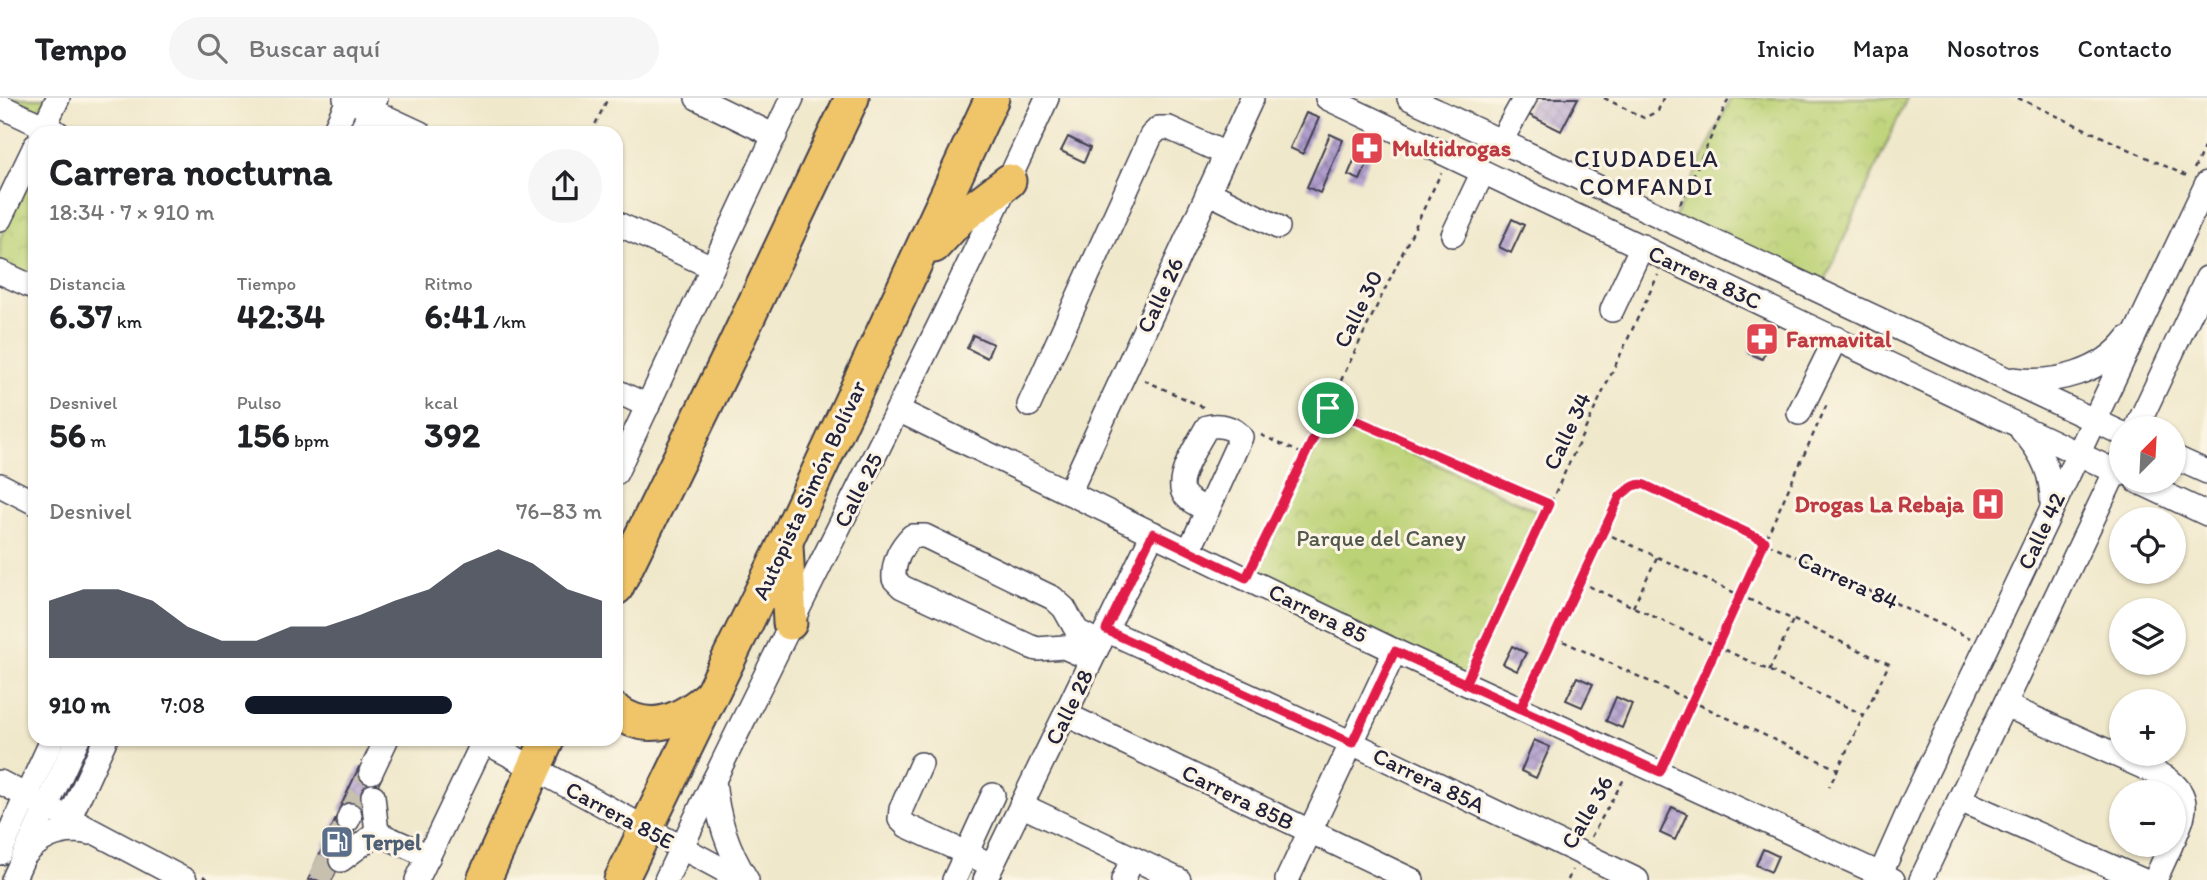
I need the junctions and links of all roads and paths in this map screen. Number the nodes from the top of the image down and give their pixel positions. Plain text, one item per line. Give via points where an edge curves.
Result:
1 (58, 98) edge
2 (608, 98) edge
3 (697, 98) edge
4 (792, 98) edge
5 (852, 98) edge
6 (1047, 98) edge
7 (1252, 98) edge
8 (1327, 98) edge
9 (1409, 98) edge
10 (1525, 98) edge
11 (1604, 98) edge
12 (1662, 98) edge
13 (1729, 98) edge
14 (2018, 98) edge
15 (348, 99) edge
16 (373, 104) edge
17 (0, 106) edge
18 (984, 107) edge
19 (31, 126) edge
20 (48, 126) edge
21 (336, 126) edge
22 (363, 126) edge
23 (409, 126) edge
24 (594, 126) edge
25 (775, 136) junction
26 (1501, 141) junction
27 (2207, 141) edge
28 (1226, 154) junction
29 (28, 167) edge
30 (1444, 167) dead end
31 (1483, 172) junction
32 (1009, 180) junction
33 (2198, 180) edge
34 (1208, 192) junction
35 (1678, 210) dead end
36 (1646, 211) junction
37 (0, 219) edge
38 (623, 226) edge
39 (1278, 227) dead end
40 (1453, 234) dead end
41 (1636, 244) junction
42 (1722, 247) junction
43 (712, 267) junction
44 (1661, 269) dead end
45 (0, 272) edge
46 (1707, 278) junction
47 (2207, 278) edge
48 (28, 285) edge
49 (905, 289) junction
50 (1612, 310) dead end
51 (2142, 318) junction
52 (1836, 338) junction
53 (1989, 372) junction
54 (1832, 393) dead end
55 (623, 394) edge
56 (1029, 405) dead end
57 (648, 406) junction
58 (1328, 408) junction
59 (898, 410) junction
60 (1799, 413) dead end
61 (2142, 416) edge
62 (2094, 420) junction
63 (2008, 421) junction
64 (2109, 427) edge
65 (2078, 454) junction
66 (623, 458) edge
67 (2186, 462) edge
68 (2109, 465) edge
69 (2207, 472) edge
70 (0, 485) edge
71 (2109, 489) edge
72 (1069, 493) junction
73 (2165, 494) edge
74 (28, 499) edge
75 (1549, 504) junction
76 (2052, 509) junction
77 (1208, 510) dead end
78 (2207, 514) edge
79 (1603, 532) junction
80 (1153, 533) junction
81 (786, 541) junction
82 (1765, 541) junction
83 (1189, 551) junction
84 (1657, 557) junction
85 (623, 574) edge
86 (1246, 578) junction
87 (1580, 582) junction
88 (1740, 596) junction
89 (1633, 607) junction
90 (1793, 620) junction
91 (790, 623) junction
92 (1554, 637) junction
93 (1974, 640) dead end
94 (1099, 644) junction
95 (1717, 646) junction
96 (1395, 651) junction
97 (1769, 671) junction
98 (1465, 684) junction
99 (713, 692) junction
100 (1692, 702) junction
101 (2005, 705) junction
102 (1520, 709) junction
103 (623, 714) edge
104 (1065, 714) junction
105 (1864, 715) junction
106 (1352, 743) junction
107 (51, 746) edge
108 (74, 746) edge
109 (102, 746) edge
110 (383, 746) edge
111 (479, 746) edge
112 (493, 746) edge
113 (545, 746) edge
114 (1635, 761) junction
115 (921, 764) dead end
116 (535, 769) junction
117 (1838, 769) junction
118 (372, 772) tunnel mouth
119 (1660, 772) junction
120 (714, 780) junction
121 (2169, 780) edge
122 (0, 782) edge
123 (1829, 787) dead end
124 (993, 795) dead end
125 (373, 796) dead end
126 (1960, 800) junction
127 (37, 801) junction
128 (1021, 805) junction
129 (69, 819) junction
130 (647, 829) junction
131 (1310, 832) junction
132 (377, 833) junction
133 (102, 837) junction
134 (682, 848) junction
135 (0, 853) edge
136 (967, 853) junction
137 (1581, 853) junction
138 (24, 856) junction
139 (429, 856) junction
140 (2166, 857) edge
141 (1133, 858) junction
142 (341, 860) dead end
143 (989, 872) edge
144 (1884, 878) edge
145 (1173, 879) edge
146 (13, 880) edge
147 (185, 880) edge
148 (417, 880) edge
149 (484, 880) edge
150 (621, 880) edge
151 (666, 880) edge
152 (742, 880) edge
153 (747, 880) edge
154 (954, 880) edge
155 (1123, 880) edge
156 (1287, 880) edge
157 (1412, 880) edge
158 (1567, 880) edge
159 (1637, 880) edge
160 (1922, 880) edge
161 (2142, 880) edge
162 (2155, 880) edge

1 - 20 street
2 - 24 path
3 - 25 street
4 - 25 street
5 - 85 highway
6 - 32 street, Calle 25
7 - 28 street, Calle 26
8 - 31 street, Carrera 83C
9 - 26 street, Carrera 83C
10 - 26 street
11 - 12 path via 1644,118 1658,111
13 - 35 path
14 - 33 path
15 - 16 street
15 - 21 street
16 - 22 street
16 - 23 street
17 - 19 street
18 - 49 highway, Autopista Simón Bolívar
25 - 43 street
26 - 36 street, Carrera 83C
27 - 33 path
28 - 34 street, Calle 26
28 - 56 street via 1168,128 1159,128 1151,136
29 - 37 street
30 - 58 path, Calle 30
31 - 40 street
31 - 41 street, Carrera 83C
32 - 49 highway via 938,241
32 - 59 street, Calle 25
33 - 51 street, Calle 42
34 - 39 street
34 - 72 street, Calle 26
36 - 41 street via 1652,221 1650,232
36 - 42 street, Carrera 83C
38 - 43 street
41 - 46 street, Carrera 83C
41 - 50 street
42 - 46 street via 1703,257 1702,271
42 - 53 street, Carrera 83C
43 - 57 street
44 - 75 path, Calle 34
45 - 48 street
46 - 52 street, Carrera 83C
47 - 61 street
49 - 81 highway, Autopista Simón Bolívar
51 - 53 street via 2125,342 2076,374 2047,380
51 - 62 street, Calle 42
52 - 60 street
52 - 63 street, Carrera 83C
53 - 62 street, Carrera 83C
54 - 82 path
55 - 57 street
57 - 66 street
58 - 75 path
58 - 86 path, Calle 30
59 - 72 street, Carrera 85
59 - 91 street, Calle 25
62 - 64 street, Carrera 83C
62 - 65 street, Calle 42
63 - 65 street, Carrera 83C
63 - 76 street via 2044,459
65 - 68 street, Carrera 83C
65 - 76 street, Calle 42
67 - 69 street
70 - 74 street
71 - 101 street, Calle 42
72 - 80 street, Carrera 85
73 - 78 street
75 - 98 path, Calle 34
76 - 144 street, Calle 42 via 1913,799
77 - 83 street
79 - 82 path, Carrera 84 via 1620,496 1639,483
79 - 84 path
79 - 87 path
80 - 83 street, Carrera 85
80 - 94 street, Calle 28
81 - 91 highway
81 - 99 highway, Autopista Simón Bolívar
82 - 88 path
82 - 93 path, Carrera 84
83 - 86 street, Carrera 85
84 - 88 path
84 - 89 path
86 - 96 street, Carrera 85
87 - 89 path
87 - 92 path
88 - 90 path
88 - 95 path
89 - 95 path
90 - 97 path
90 - 105 path via 1889,664
91 - 120 street, Calle 25
92 - 100 path
92 - 102 path
94 - 94 street via 1077,631 1053,598 925,536 912,536 893,568 894,579 902,587 1037,649
94 - 104 street, Calle 28
94 - 106 street, Carrera 85A
95 - 97 path
95 - 100 path
96 - 98 street, Carrera 85
96 - 106 street
97 - 105 path
98 - 102 street, Carrera 85
99 - 103 highway via 690,713 670,722 639,721
99 - 130 highway, Autopista Simón Bolívar
100 - 117 path
100 - 119 path
101 - 121 street
101 - 126 street, Calle 42
102 - 114 street, Carrera 85
104 - 128 street, Calle 28
104 - 131 street, Carrera 85B
105 - 117 path
106 - 131 street
106 - 137 street, Carrera 85A
107 - 127 street
108 - 127 street
109 - 129 street
110 - 118 street
111 - 139 street
112 - 116 street, Carrera 85E
113 - 116 highway
114 - 119 street, Carrera 85
114 - 137 path, Calle 36
115 - 136 street via 900,819
116 - 130 street, Carrera 85E
116 - 149 highway
117 - 123 path
119 - 144 street, Carrera 85
120 - 134 street, Calle 25
120 - 153 street via 721,827
122 - 127 street
124 - 136 street
125 - 132 street
126 - 160 street, Calle 42
126 - 161 street
127 - 129 street
127 - 135 street
127 - 138 street
128 - 141 street
128 - 143 street, Calle 28
129 - 133 street
130 - 134 street, Carrera 85E
130 - 150 highway, Autopista Simón Bolívar
131 - 156 street
131 - 157 street, Carrera 85B
132 - 139 street
132 - 142 street
133 - 138 street via 60,833 36,844
133 - 147 street
134 - 151 street, Calle 25
134 - 152 street, Carrera 85E
136 - 143 street
136 - 154 street
137 - 158 path, Calle 36
137 - 159 street, Carrera 85A
138 - 146 street
139 - 148 street
140 - 162 street
141 - 145 street
141 - 155 street

